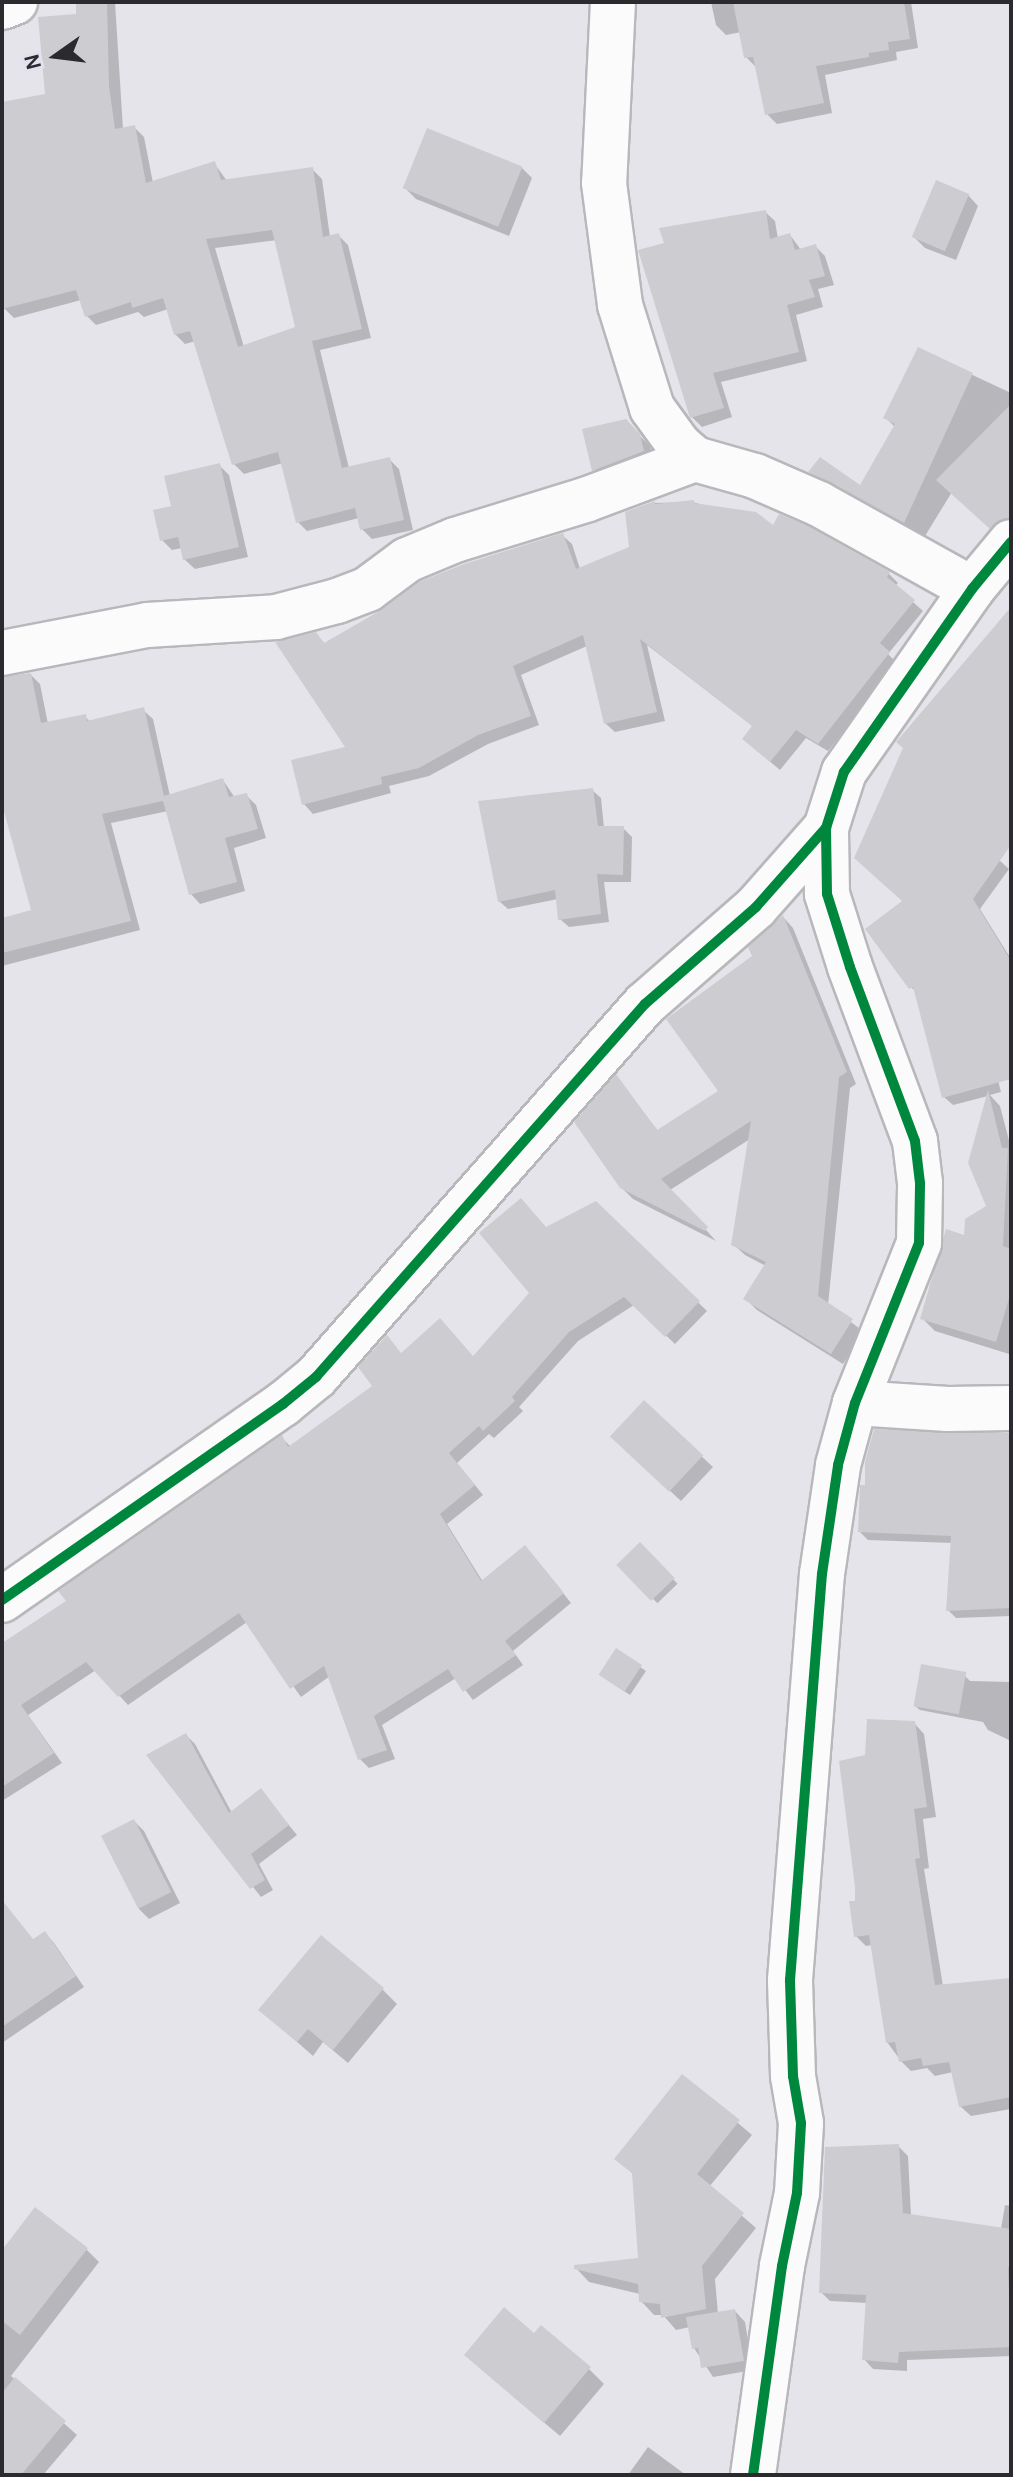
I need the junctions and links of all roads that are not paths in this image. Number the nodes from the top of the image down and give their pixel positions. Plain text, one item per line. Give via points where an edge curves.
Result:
1 (15, 2) edge
2 (613, 2) edge
3 (2, 7) edge
4 (695, 459) junction
5 (1011, 542) edge
6 (972, 589) junction
7 (2, 653) edge
8 (826, 828) junction
9 (855, 1403) junction
10 (1011, 1408) edge
11 (2, 1600) edge
12 (753, 2475) edge

1 - 3 street
2 - 4 street via 604,183 620,305 652,408
4 - 6 street via 755,476 819,504
4 - 7 street via 455,540 407,560 368,589 337,601 276,617 147,625
5 - 6 street
6 - 8 street via 844,772
8 - 9 street via 827,894 915,1141 920,1183 919,1243
8 - 11 street via 756,907 645,1004 316,1377
9 - 10 street
9 - 12 street via 838,1465 822,1574 790,1980 793,2076 801,2123 797,2193

